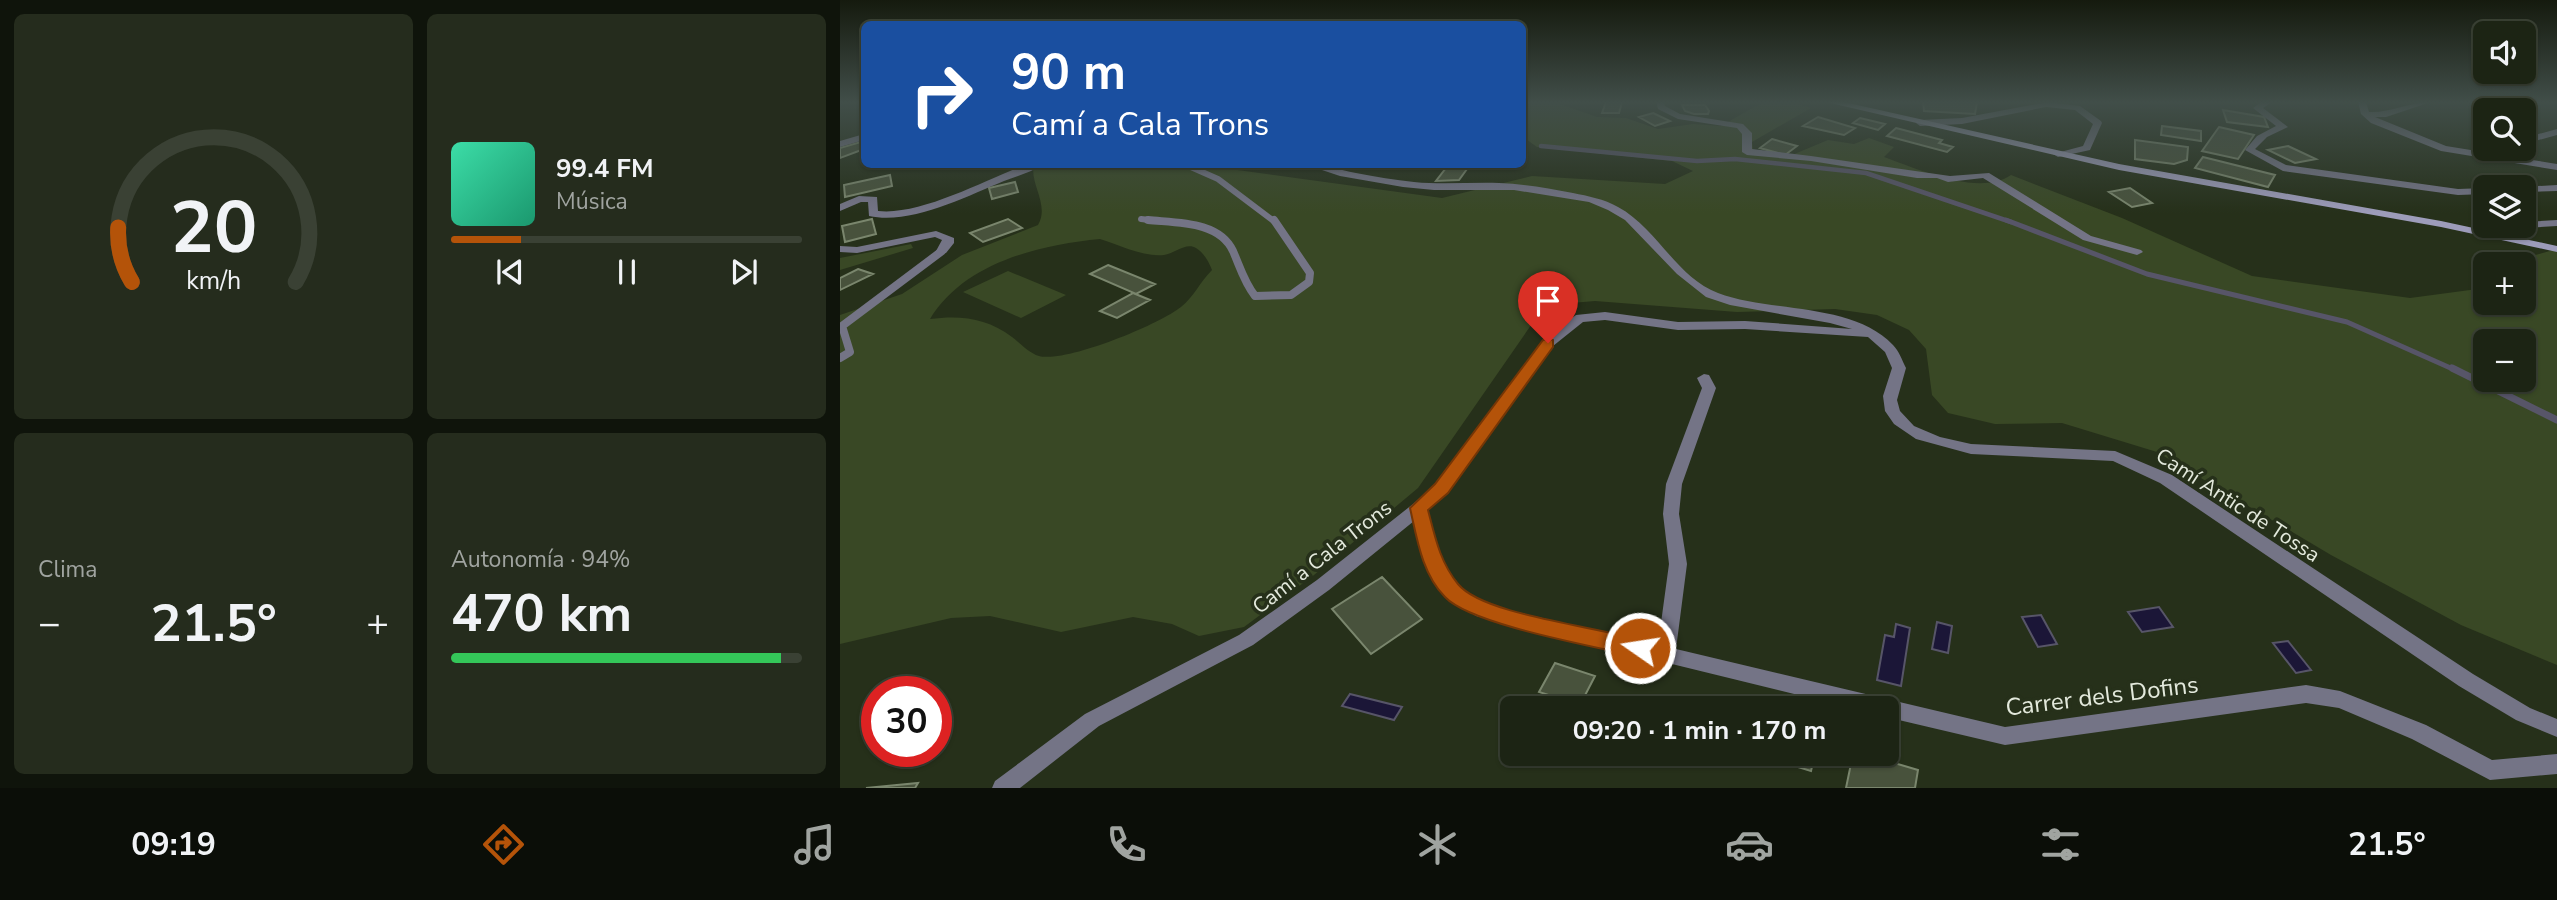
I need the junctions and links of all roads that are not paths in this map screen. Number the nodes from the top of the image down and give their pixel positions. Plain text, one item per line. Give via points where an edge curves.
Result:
1 (858, 139) edge
2 (1747, 139) edge
3 (1990, 139) edge
4 (2091, 139) edge
5 (2257, 139) edge
6 (2419, 139) edge
7 (840, 144) edge
8 (2438, 146) junction
9 (2473, 146) edge
10 (2087, 148) junction
11 (2058, 154) junction
12 (2108, 164) junction
13 (2557, 167) edge
14 (1028, 168) edge
15 (1193, 168) edge
16 (1328, 168) edge
17 (2557, 188) edge
18 (2536, 189) edge
19 (2473, 191) edge
20 (840, 208) edge
21 (1141, 219) dead end
22 (2557, 223) edge
23 (2536, 224) edge
24 (2473, 231) edge
25 (2510, 238) edge
26 (2557, 248) edge
27 (840, 249) edge
28 (942, 251) joint
29 (2137, 252) dead end
30 (1871, 334) junction
31 (840, 358) edge
32 (1704, 378) dead end
33 (1419, 508) junction
34 (1666, 655) junction
35 (2557, 728) edge
36 (2557, 764) edge
37 (1003, 788) edge

1 - 7 street
2 - 29 street via 1747,152 1853,163 1948,180 1985,175 2087,238
3 - 11 main road
4 - 10 street
5 - 19 street via 2249,150 2283,168
6 - 8 street
8 - 9 street
8 - 13 street via 2466,155
10 - 11 street
10 - 12 street
11 - 12 main road
12 - 24 main road
14 - 20 street via 899,214 873,214 873,199 859,199
15 - 21 lane via 1217,178 1273,218 1310,273 1309,282 1291,295 1255,296 1224,238 1209,229
16 - 30 street, Camí Antic de Tossa via 1393,182 1506,187 1592,200 1635,222 1690,281 1712,295 1783,313 1844,321
17 - 18 street
22 - 23 street
25 - 26 main road
27 - 28 street via 857,250 936,234 948,238
28 - 31 lane via 842,326 850,352
30 - 33 street, Camí a Cala Trons via 1580,318 1548,343 1442,488
30 - 35 street, Camí Antic de Tossa via 1889,347 1899,368 1890,401 1898,419 1919,436 1970,449 2079,452 2125,460 2166,479 2466,680
32 - 34 street via 1709,388 1674,484 1671,514 1678,564
33 - 34 street, Carrer dels Dofins via 1431,558 1452,592 1482,611
33 - 37 street, Camí a Cala Trons via 1246,640 1092,720
34 - 36 street, Carrer dels Dofins via 2005,736 2306,694 2340,700 2419,732 2490,770

